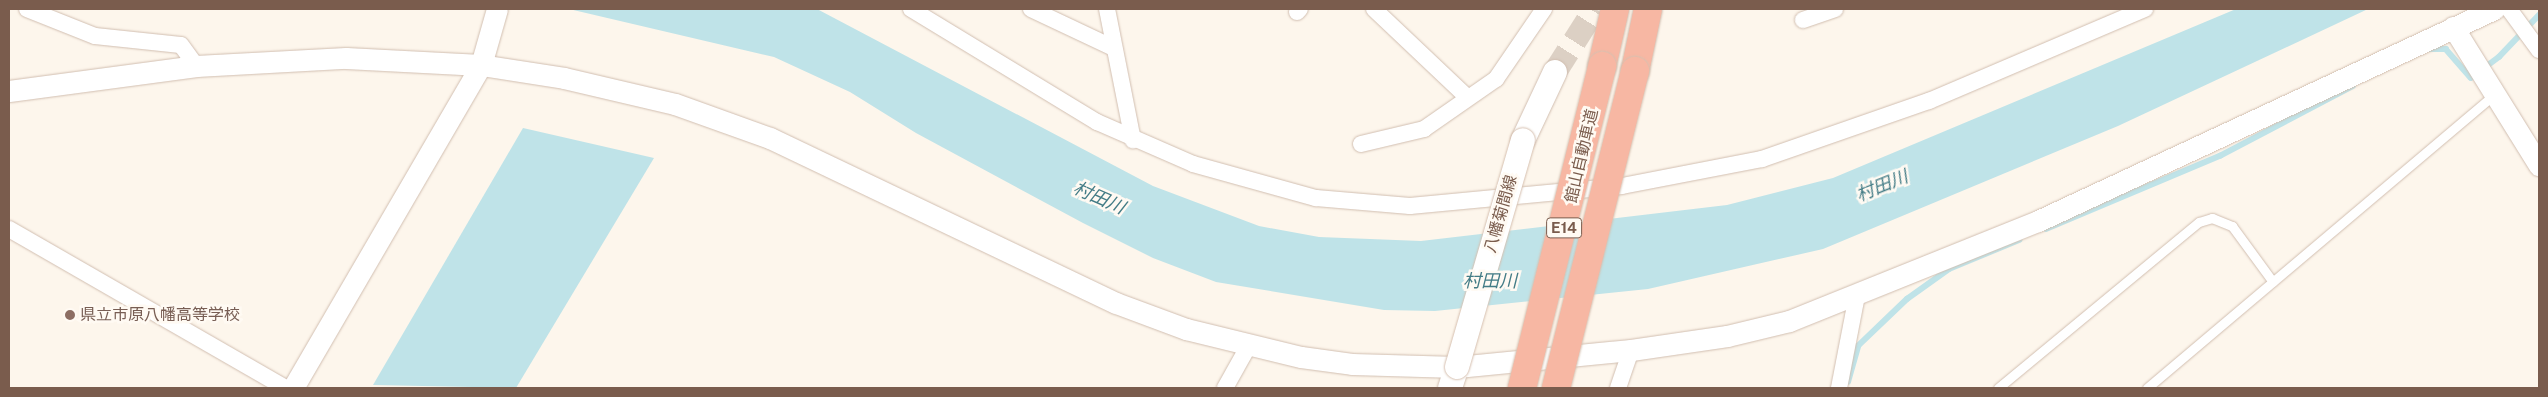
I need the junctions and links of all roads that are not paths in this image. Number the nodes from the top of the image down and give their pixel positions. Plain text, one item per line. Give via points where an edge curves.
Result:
1 (28, 9) edge
2 (496, 9) edge
3 (911, 9) edge
4 (1031, 9) edge
5 (1107, 9) edge
6 (1374, 9) edge
7 (1614, 9) edge
8 (1648, 9) edge
9 (1835, 9) edge
10 (2145, 9) edge
11 (2494, 9) edge
12 (2509, 9) edge
13 (1540, 10) edge
14 (1803, 20) dead end
15 (2453, 27) junction
16 (1114, 48) junction
17 (2539, 50) edge
18 (481, 65) junction
19 (196, 66) junction
20 (1555, 72) tunnel mouth
21 (9, 92) edge
22 (2495, 94) junction
23 (1467, 97) junction
24 (1133, 140) junction
25 (1361, 144) dead end
26 (2539, 165) edge
27 (9, 229) edge
28 (2273, 282) junction
29 (1858, 295) junction
30 (1249, 345) junction
31 (1631, 350) junction
32 (1453, 378) edge
33 (286, 388) edge
34 (293, 388) edge
35 (1225, 388) edge
36 (1522, 388) edge
37 (1556, 388) edge
38 (1618, 388) edge
39 (1839, 388) edge
40 (1998, 388) edge
41 (2147, 388) edge

1 - 19 street via 95,36 181,45
2 - 18 street
3 - 24 street
4 - 16 street
5 - 16 street
6 - 23 street
7 - 36 highway, 館山自動車道 / E14, bridge
8 - 37 highway, 館山自動車道 / E14, bridge
9 - 14 street
10 - 24 street via 1852,131 1762,159 1622,186 1472,202 1363,205 1249,183
11 - 15 street
12 - 17 street
13 - 23 street via 1496,79
15 - 22 street
15 - 29 street via 2038,221
16 - 24 street
18 - 19 street via 346,58
18 - 30 street via 629,92 724,120 779,142 1116,303
18 - 34 street
19 - 21 street
20 - 32 main road, 八幡菊間線, bridge via 1523,140
22 - 26 street
22 - 28 lane
23 - 25 street via 1424,129
27 - 33 street
28 - 40 lane via 2232,226 2212,218 2199,222
28 - 41 lane
29 - 31 street via 1789,321 1735,334
29 - 39 street
30 - 32 street
30 - 35 street
31 - 32 street
31 - 38 street

